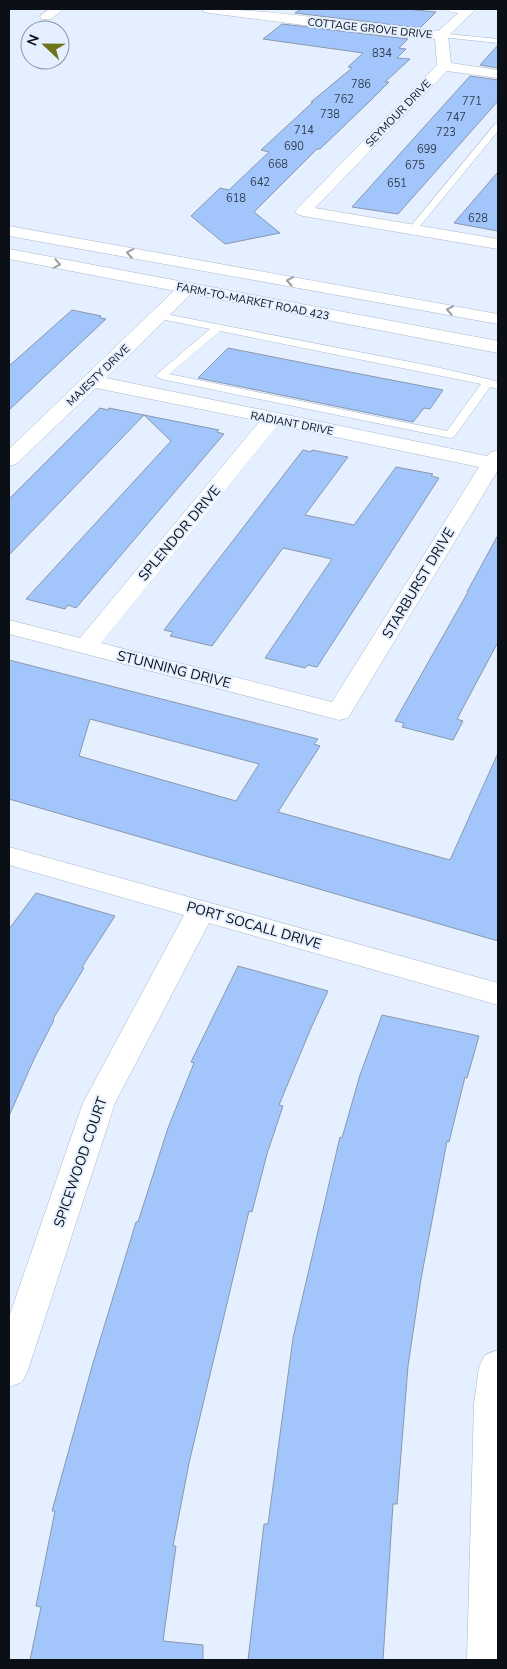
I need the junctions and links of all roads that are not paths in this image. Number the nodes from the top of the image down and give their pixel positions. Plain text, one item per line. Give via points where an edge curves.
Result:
1 (58, 9) edge
2 (209, 9) edge
3 (449, 9) edge
4 (469, 10) edge
5 (46, 16) dead end
6 (441, 35) junction
7 (498, 42) edge
8 (444, 66) junction
9 (498, 74) edge
10 (498, 126) edge
11 (413, 229) junction
12 (9, 231) edge
13 (498, 244) edge
14 (9, 254) edge
15 (186, 289) junction
16 (160, 316) junction
17 (498, 319) edge
18 (217, 328) junction
19 (498, 347) edge
20 (92, 381) junction
21 (493, 384) edge
22 (273, 419) junction
23 (495, 459) edge
24 (9, 460) edge
25 (9, 627) edge
26 (86, 647) junction
27 (339, 712) joint
28 (9, 856) edge
29 (201, 910) junction
30 (498, 994) edge
31 (498, 1367) edge
32 (9, 1370) edge
33 (488, 1660) edge

1 - 5 street
2 - 6 street, COTTAGE GROVE DRIVE via 391,32
3 - 4 lane
4 - 6 street
6 - 7 lane
6 - 8 street
8 - 9 street
8 - 11 street, SEYMOUR DRIVE via 303,211
10 - 11 lane
11 - 13 street
17 -> 12 street, FARM-TO-MARKET ROAD 423
14 -> 15 street, FARM-TO-MARKET ROAD 423
15 - 16 street, MAJESTY DRIVE
15 - 19 street, FARM-TO-MARKET ROAD 423
16 - 18 lane
16 - 20 street, MAJESTY DRIVE
18 - 21 lane
18 - 21 lane via 161,376 450,435
20 - 22 street, RADIANT DRIVE
20 - 24 street, MAJESTY DRIVE
22 - 23 street, RADIANT DRIVE
22 - 26 street, SPLENDOR DRIVE
23 - 27 street, STARBURST DRIVE
25 - 26 street, STUNNING DRIVE
26 - 27 street, STUNNING DRIVE
28 - 29 street, PORT SOCALL DRIVE
29 - 30 street, PORT SOCALL DRIVE
29 - 32 street, SPICEWOOD COURT via 98,1103
31 - 33 street via 494,1404

